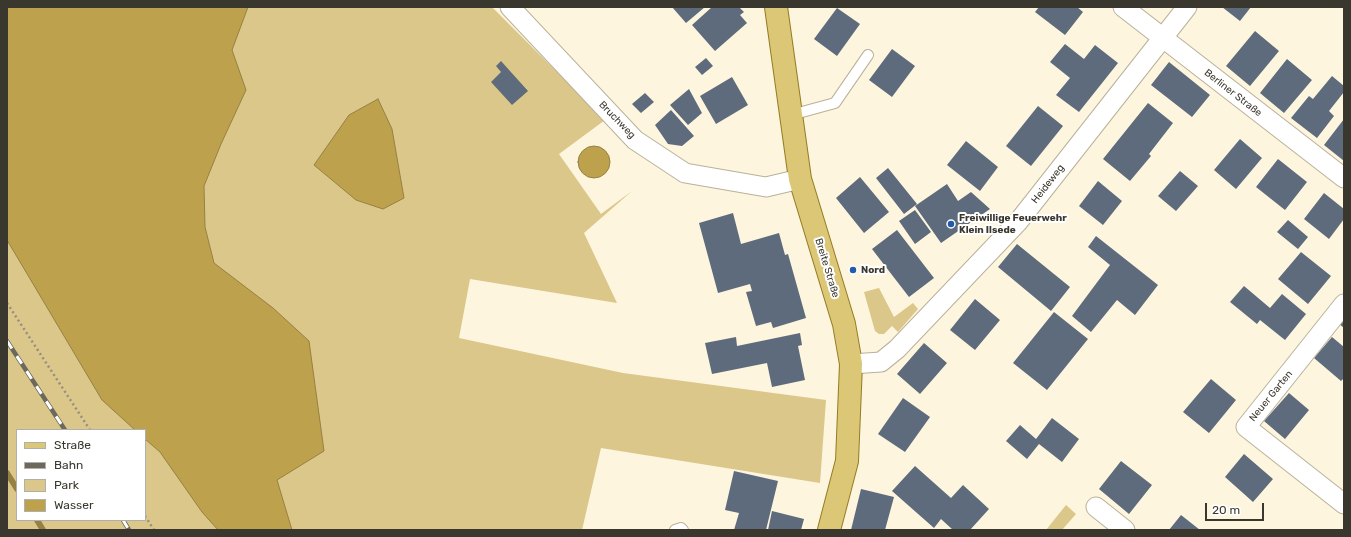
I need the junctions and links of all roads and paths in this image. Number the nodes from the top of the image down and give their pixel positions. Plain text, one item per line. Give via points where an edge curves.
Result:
1 (510, 7) edge
2 (776, 7) edge
3 (1123, 7) edge
4 (1187, 7) edge
5 (1163, 38) junction
6 (868, 56) dead end
7 (792, 115) junction
8 (1344, 178) edge
9 (800, 179) junction
10 (7, 303) edge
11 (1344, 304) edge
12 (851, 364) junction
13 (89, 429) edge
14 (1344, 504) edge
15 (1096, 507) dead end
16 (146, 518) edge
17 (154, 530) edge
18 (675, 530) edge
19 (683, 530) edge
20 (829, 530) edge
21 (1125, 530) edge

1 - 9 street, Bruchweg via 636,140 685,173 766,187
2 - 7 main road, Breite Straße
3 - 5 street, Berliner Straße
4 - 5 street, Heideweg
5 - 8 street, Berliner Straße
5 - 12 street, Heideweg via 1018,222 903,343 881,362
6 - 7 lane via 835,103
7 - 9 main road, Breite Straße
9 - 12 main road, Breite Straße via 844,324
10 - 13 path
11 - 14 street, Neuer Garten via 1246,427
12 - 20 main road, Breite Straße via 847,462
15 - 21 street
16 - 17 path
18 - 19 lane

